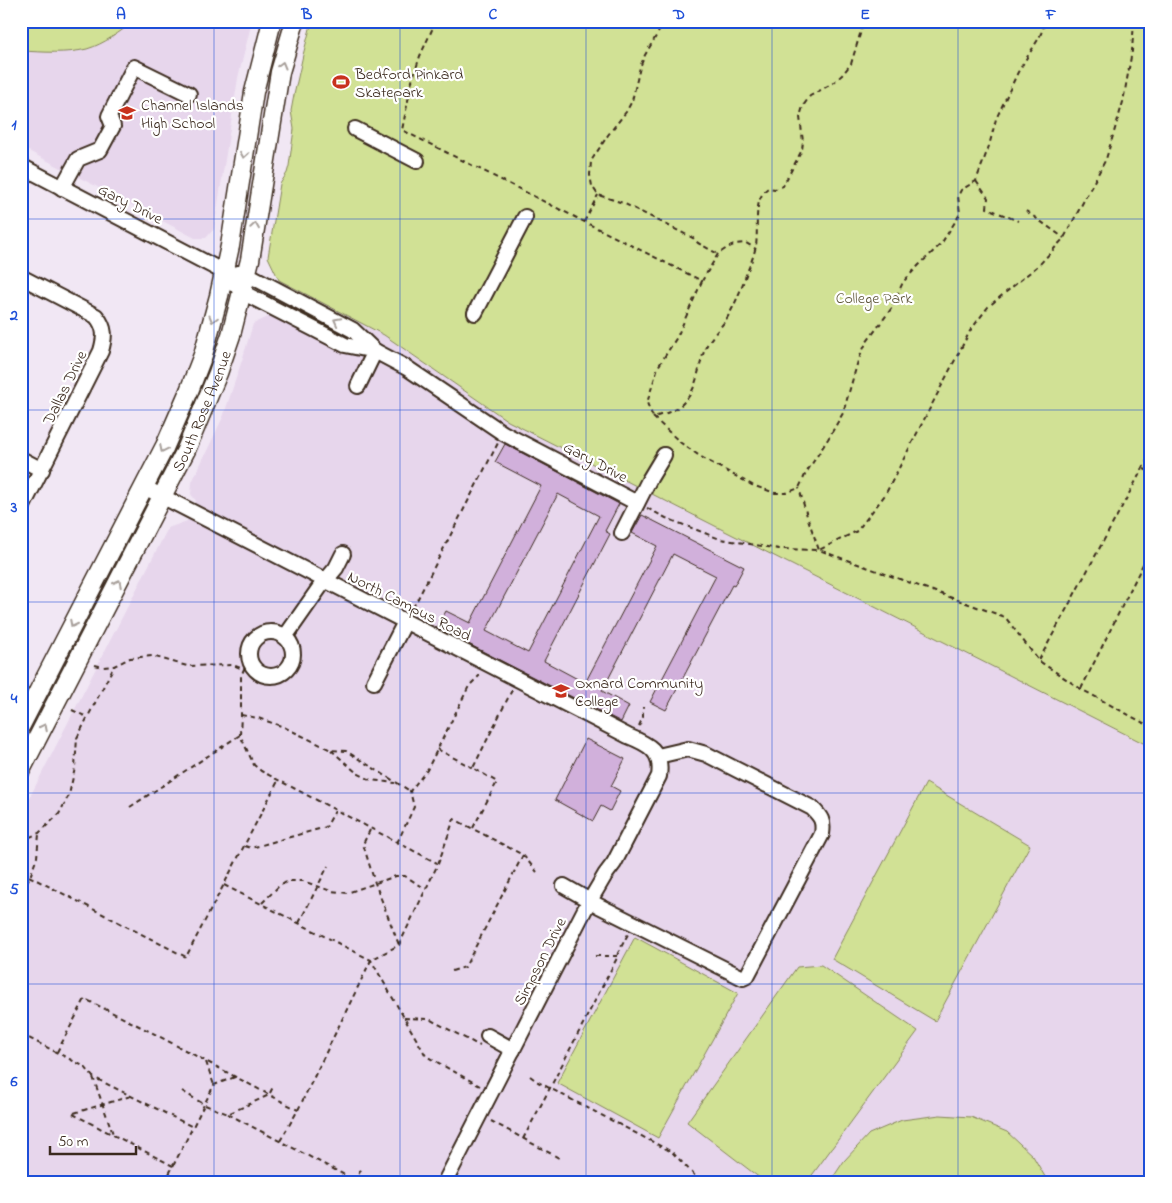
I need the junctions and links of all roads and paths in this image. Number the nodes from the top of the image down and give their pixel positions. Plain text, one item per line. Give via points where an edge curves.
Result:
1 (272, 21) edge
2 (295, 21) edge
3 (436, 21) edge
4 (665, 21) edge
5 (864, 21) edge
6 (1044, 21) edge
7 (1134, 21) edge
8 (189, 94) dead end
9 (355, 129) dead end
10 (417, 161) dead end
11 (21, 166) edge
12 (976, 181) junction
13 (62, 188) junction
14 (598, 195) junction
15 (1026, 211) dead end
16 (525, 217) dead end
17 (1018, 221) dead end
18 (584, 222) junction
19 (1064, 238) junction
20 (756, 249) junction
21 (718, 254) junction
22 (224, 272) junction
23 (247, 274) junction
24 (21, 277) edge
25 (702, 281) junction
26 (242, 292) junction
27 (475, 312) dead end
28 (375, 351) junction
29 (358, 386) dead end
30 (654, 417) junction
31 (503, 433) junction
32 (1151, 453) edge
33 (664, 455) dead end
34 (21, 459) edge
35 (1143, 468) junction
36 (42, 470) junction
37 (1151, 472) edge
38 (144, 487) junction
39 (799, 488) junction
40 (162, 496) junction
41 (637, 503) junction
42 (21, 510) edge
43 (622, 533) dead end
44 (1151, 548) edge
45 (819, 550) junction
46 (343, 554) dead end
47 (326, 581) junction
48 (413, 608) dead end
49 (405, 622) junction
50 (285, 637) junction
51 (1039, 661) junction
52 (95, 665) dead end
53 (114, 666) junction
54 (249, 668) junction
55 (482, 672) dead end
56 (374, 682) dead end
57 (513, 688) dead end
58 (1081, 689) junction
59 (643, 707) dead end
60 (72, 710) dead end
61 (241, 715) junction
62 (87, 717) junction
63 (21, 726) edge
64 (1151, 728) edge
65 (638, 729) dead end
66 (240, 735) junction
67 (437, 749) junction
68 (331, 750) junction
69 (658, 756) junction
70 (472, 768) junction
71 (21, 770) edge
72 (278, 781) junction
73 (398, 783) junction
74 (410, 791) junction
75 (130, 807) dead end
76 (335, 811) junction
77 (473, 828) junction
78 (370, 829) junction
79 (39, 834) junction
80 (21, 841) edge
81 (397, 843) junction
82 (245, 846) junction
83 (523, 855) junction
84 (438, 864) junction
85 (328, 866) dead end
86 (21, 872) edge
87 (537, 872) dead end
88 (30, 877) junction
89 (375, 883) junction
90 (224, 885) junction
91 (318, 886) junction
92 (564, 886) dead end
93 (426, 889) junction
94 (21, 890) edge
95 (590, 901) junction
96 (262, 904) junction
97 (299, 923) junction
98 (633, 923) junction
99 (398, 945) junction
100 (595, 956) dead end
101 (617, 956) junction
102 (371, 960) junction
103 (452, 971) dead end
104 (404, 1018) junction
105 (21, 1034) edge
106 (484, 1041) joint
107 (513, 1050) junction
108 (57, 1052) junction
109 (206, 1061) junction
110 (21, 1062) edge
111 (530, 1076) dead end
112 (93, 1077) junction
113 (236, 1077) junction
114 (21, 1080) edge
115 (214, 1085) junction
116 (273, 1087) dead end
117 (550, 1088) junction
118 (182, 1091) dead end
119 (491, 1092) junction
120 (269, 1095) junction
121 (131, 1096) junction
122 (102, 1104) junction
123 (204, 1104) junction
124 (298, 1110) junction
125 (228, 1114) junction
126 (487, 1119) dead end
127 (193, 1127) junction
128 (113, 1135) junction
129 (523, 1139) junction
130 (280, 1141) junction
131 (559, 1158) dead end
132 (173, 1166) junction
133 (362, 1168) dead end
134 (355, 1181) edge
135 (165, 1182) edge
136 (358, 1182) edge
137 (445, 1182) edge
138 (701, 1182) edge

1 -> 22 main road, South Rose Avenue via 254,92
23 -> 2 main road, South Rose Avenue via 280,72
3 - 18 path via 412,81 402,130
4 - 14 path via 645,55 626,112 592,161 590,175
5 - 20 path via 850,64 842,76 810,96 803,106 800,117 802,150 783,186 763,191 757,217
6 - 12 path via 1039,38 1018,72 996,119 990,146
7 - 19 path via 1123,102 1106,158
8 - 13 street via 134,67 109,116 113,126 100,150 78,159
9 - 10 street
11 - 13 street, Gary Drive
12 - 17 path via 988,198 987,208
12 - 39 path via 961,190 958,196 960,214 946,237 903,282 891,308 866,343 843,412
13 - 22 street, Gary Drive
14 - 18 path
14 - 21 path via 638,210
15 - 19 path
16 - 27 street
18 - 25 path
19 - 45 path via 1040,264 988,307 970,331 885,496 857,531
20 - 21 path via 746,243 736,244
20 - 30 path via 739,295 706,348 694,387 685,402 673,411
21 - 25 path
22 - 23 street, Gary Drive
22 - 26 street, Gary Drive
22 -> 38 main road, South Rose Avenue via 203,355
23 - 26 main road, South Rose Avenue
28 -> 23 street, Gary Drive via 353,330
24 - 36 street, Dallas Drive via 96,316 104,330 101,351
25 - 30 path via 677,337 658,367 647,403
26 - 28 street, Gary Drive via 345,344
26 - 40 main road, South Rose Avenue via 232,335 218,373 186,450
28 - 29 street
28 - 31 street, Gary Drive via 407,368
30 - 39 path via 701,457 752,485 775,493
31 - 41 street, Gary Drive
31 - 48 path
32 - 35 path
33 - 41 street
34 - 36 street
35 - 37 path
35 - 51 path
36 - 42 street, Dallas Drive
38 - 40 street, North Campus Road
38 -> 63 main road, South Rose Avenue
39 - 45 path
40 - 47 street, North Campus Road
71 -> 40 main road, South Rose Avenue
41 - 43 street
41 - 45 path, Gary Drive via 720,539 779,550
44 - 58 path
45 - 51 path via 1005,617
46 - 47 street
47 - 49 street, North Campus Road
47 - 50 street
49 - 56 street
49 - 69 street, North Campus Road via 645,743
50 - 54 street via 272,632 258,636 250,647
50 - 54 street via 292,650 286,670 273,676
51 - 58 path
52 - 53 path
53 - 54 path via 130,658 152,656 187,666 232,664
53 - 62 path
54 - 61 path via 241,676
55 - 67 path via 469,686
57 - 70 path
58 - 64 path
59 - 65 path
60 - 62 path
61 - 66 path
61 - 68 path via 284,727
62 - 79 path via 77,738 69,795 59,814
66 - 72 path via 254,765
66 - 75 path
67 - 70 path
67 - 74 path via 427,770
68 - 73 path via 346,751
68 - 73 path via 357,773 371,780
69 - 95 street, Simpson Drive via 659,776
69 - 98 street via 688,749 706,754 812,808 820,816 822,834 747,976 743,978
70 - 77 path via 496,782
72 - 76 path
72 - 82 path
73 - 74 path
74 - 81 path via 414,807
76 - 78 path
76 - 82 path via 326,827 251,848
77 - 83 path
77 - 84 path via 454,819
78 - 81 path
78 - 89 path via 363,844
79 - 80 path
79 - 88 path via 37,857
81 - 84 path
82 - 90 path
83 - 87 path
83 - 103 path via 465,967
84 - 93 path
85 - 91 path
86 - 88 path
88 - 90 path via 186,958
88 - 94 path
89 - 91 path via 347,892
89 - 93 path via 405,876
89 - 99 path
90 - 96 path
91 - 96 path via 288,881
91 - 97 path
92 - 95 street
93 - 99 path
95 - 98 street
95 - 107 street, Simpson Drive
96 - 97 path
97 - 102 path
98 - 101 path
99 - 102 path
100 - 101 path
101 - 117 path
102 - 104 path
102 - 124 path
104 - 106 path via 429,1019
104 - 119 path via 426,1056
105 - 108 path
106 - 107 street
107 - 119 street, Simpson Drive
108 - 109 path via 85,999
108 - 112 path via 85,1067
109 - 113 path
109 - 115 path
110 - 114 path via 28,1066
111 - 117 path
112 - 121 path
112 - 122 path
113 - 115 path
113 - 120 path
115 - 123 path
116 - 120 path
117 - 129 path
117 - 138 path via 672,1152
118 - 123 path
119 - 137 street, Simpson Drive
120 - 124 path
120 - 125 path
121 - 122 path
121 - 127 path
122 - 128 path
122 - 128 path via 73,1114
123 - 125 path
123 - 127 path
124 - 130 path
125 - 130 path
126 - 129 path
127 - 132 path
128 - 132 path
129 - 131 path
130 - 134 path
132 - 135 path
133 - 134 path
134 - 136 path

